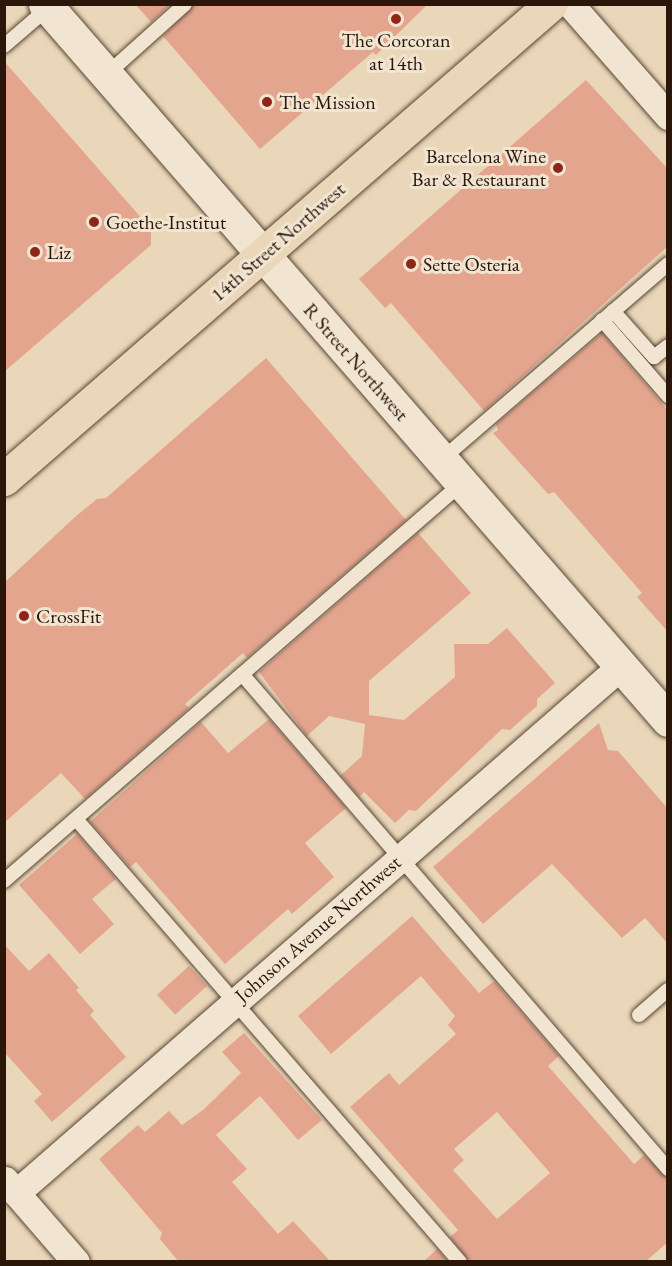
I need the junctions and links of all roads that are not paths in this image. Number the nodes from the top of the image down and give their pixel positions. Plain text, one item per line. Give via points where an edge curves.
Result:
1 (185, 4) edge
2 (551, 4) edge
3 (570, 4) edge
4 (46, 6) edge
5 (4, 46) edge
6 (105, 75) junction
7 (668, 116) edge
8 (263, 255) junction
9 (668, 264) edge
10 (607, 316) junction
11 (668, 346) edge
12 (668, 396) edge
13 (452, 472) junction
14 (4, 479) edge
15 (621, 666) junction
16 (242, 674) junction
17 (668, 720) edge
18 (75, 819) junction
19 (400, 859) junction
20 (4, 881) edge
21 (668, 990) edge
22 (235, 1002) junction
23 (639, 1015) dead end
24 (668, 1170) edge
25 (10, 1186) edge
26 (76, 1262) edge
27 (460, 1262) edge

1 - 6 lane
2 - 8 main road, 14th Street Northwest
3 - 7 street
4 - 5 lane
4 - 6 main road, R Street Northwest
6 - 8 main road, R Street Northwest
8 - 13 main road, R Street Northwest
8 - 14 main road, 14th Street Northwest
9 - 10 lane
10 - 11 lane via 654,357
10 - 12 lane
10 - 13 lane
13 - 15 main road, R Street Northwest
13 - 16 lane
15 - 17 main road, R Street Northwest
15 - 19 street, Johnson Avenue Northwest
16 - 18 lane
16 - 19 lane
18 - 20 lane
18 - 22 lane
19 - 22 street, Johnson Avenue Northwest
19 - 24 lane
21 - 23 lane
22 - 25 street, Johnson Avenue Northwest
22 - 27 lane
25 - 26 street

